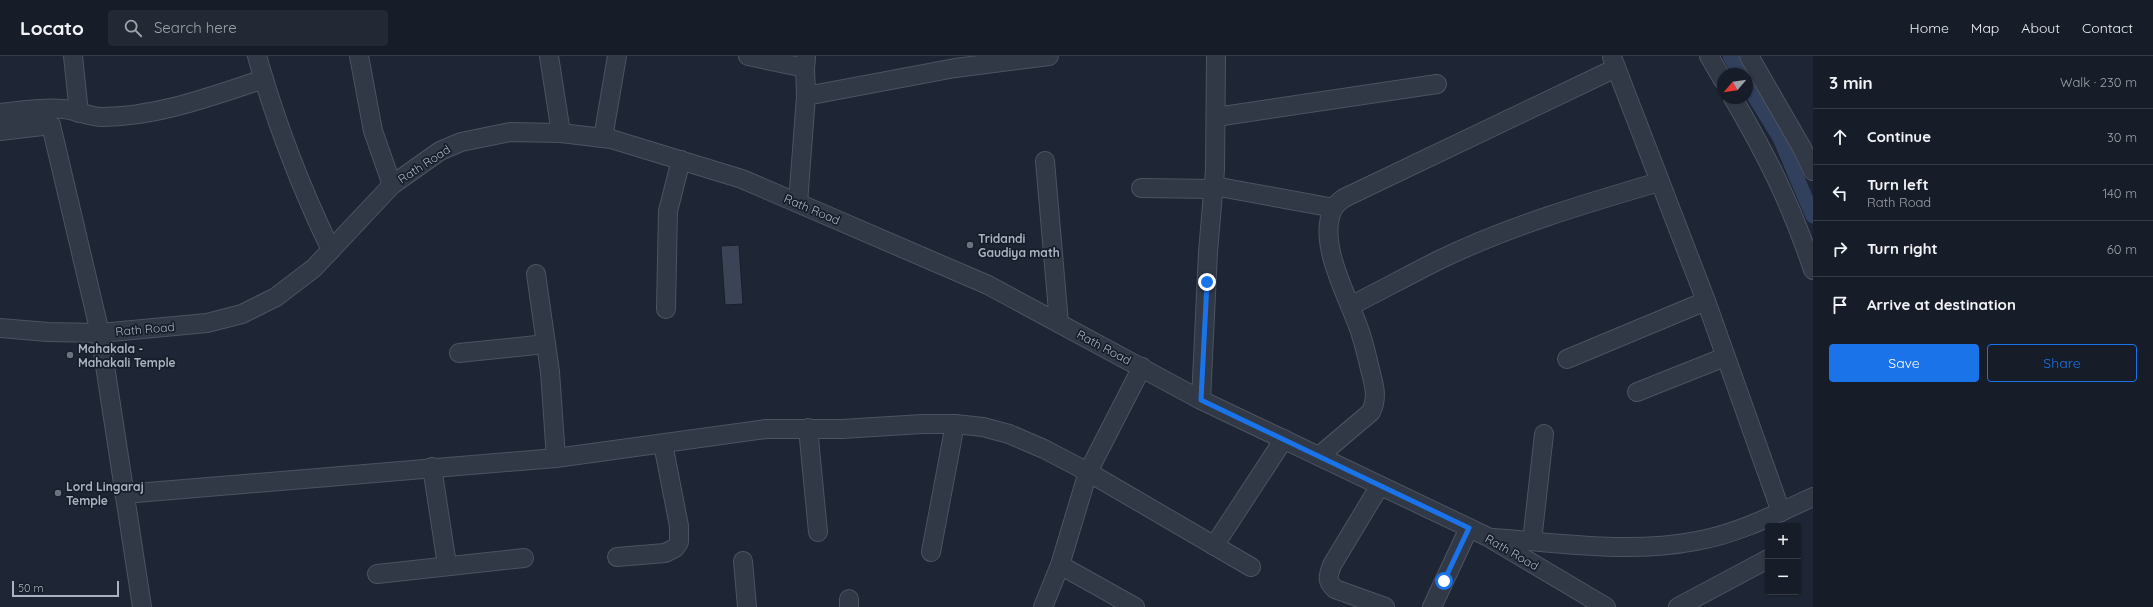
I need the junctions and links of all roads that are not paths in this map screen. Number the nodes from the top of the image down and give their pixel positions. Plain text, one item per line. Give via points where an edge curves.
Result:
1 (73, 56) edge
2 (258, 56) edge
3 (358, 56) edge
4 (549, 56) edge
5 (617, 56) edge
6 (748, 56) edge
7 (1049, 56) edge
8 (1216, 56) edge
9 (1709, 56) edge
10 (1749, 56) edge
11 (806, 62) edge
12 (1614, 62) edge
13 (1717, 70) edge
14 (264, 79) junction
15 (1437, 84) dead end
16 (806, 96) junction
17 (1736, 104) edge
18 (79, 112) junction
19 (0, 113) edge
20 (1216, 117) junction
21 (0, 131) edge
22 (561, 133) junction
23 (603, 138) junction
24 (681, 160) junction
25 (1045, 161) dead end
26 (1813, 171) edge
27 (1659, 182) junction
28 (392, 185) junction
29 (1141, 188) dead end
30 (1214, 188) junction
31 (798, 203) junction
32 (1334, 208) junction
33 (331, 250) junction
34 (1813, 270) edge
35 (536, 274) dead end
36 (1706, 301) junction
37 (1350, 306) junction
38 (666, 309) dead end
39 (1060, 323) junction
40 (0, 328) edge
41 (100, 333) junction
42 (546, 344) junction
43 (459, 353) dead end
44 (1725, 357) junction
45 (1567, 359) dead end
46 (1142, 367) junction
47 (1637, 392) dead end
48 (1201, 400) junction
49 (955, 424) junction
50 (808, 428) junction
51 (1544, 434) dead end
52 (1284, 439) junction
53 (663, 444) junction
54 (1319, 456) junction
55 (556, 458) junction
56 (432, 467) junction
57 (1088, 472) junction
58 (1380, 487) junction
59 (124, 494) junction
60 (1813, 497) edge
61 (1781, 512) junction
62 (1469, 528) junction
63 (818, 532) dead end
64 (1488, 537) junction
65 (1532, 541) junction
66 (1214, 546) junction
67 (931, 552) dead end
68 (617, 557) dead end
69 (524, 558) dead end
70 (743, 561) dead end
71 (1765, 561) edge
72 (447, 565) junction
73 (1060, 565) junction
74 (1251, 568) dead end
75 (377, 574) dead end
76 (142, 607) edge
77 (747, 607) edge
78 (1043, 607) edge
79 (1135, 607) edge
80 (1385, 607) edge
81 (1432, 607) edge
82 (1606, 607) edge
83 (1678, 607) edge

1 - 18 street
2 - 14 street
3 - 28 street via 373,131
4 - 22 street
5 - 23 street
6 - 11 street
7 - 16 street via 955,68
8 - 20 street
9 - 13 street
10 - 26 street
11 - 16 street
12 - 27 street
12 - 32 street via 1344,198
14 - 18 street via 139,114 101,117
14 - 33 street via 305,196
15 - 20 street
16 - 31 street
17 - 34 street via 1776,174 1798,225
18 - 19 street via 38,109
20 - 30 street
21 - 41 street via 51,124
22 - 23 street, Rath Road
22 - 28 street, Rath Road via 510,132 461,142 440,151
23 - 24 street, Rath Road
24 - 31 street, Rath Road via 742,179
24 - 38 street via 668,211
25 - 39 street
27 - 36 street
27 - 37 street via 1572,208 1517,228 1440,260
28 - 33 street, Rath Road
29 - 30 street
30 - 32 street
30 - 48 street via 1208,252
31 - 39 street, Rath Road via 988,285
32 - 37 street via 1329,222 1331,252 1338,278
33 - 41 street, Rath Road via 314,268 276,297 242,314 207,323
35 - 42 street
36 - 44 street
36 - 45 street
37 - 54 street via 1359,328 1376,390 1375,403 1371,412
39 - 46 street, Rath Road
40 - 41 street, Rath Road
41 - 59 street
42 - 43 street
42 - 55 street
44 - 47 street
44 - 61 street
46 - 48 street, Rath Road
46 - 57 street
48 - 52 street, Rath Road
49 - 50 street
49 - 57 street via 983,427 1009,434
49 - 67 street
50 - 53 street via 766,428
50 - 63 street
51 - 65 street
52 - 54 street, Rath Road
52 - 66 street
53 - 55 street
53 - 68 street via 680,526 679,542 675,548 665,553
54 - 58 street, Rath Road
55 - 56 street
56 - 59 street
56 - 72 street
57 - 66 street
57 - 73 street
58 - 62 street, Rath Road
58 - 80 street via 1332,565 1328,578 1329,584 1335,589
59 - 76 street
60 - 61 street
61 - 65 street via 1704,540 1662,546 1615,548
62 - 64 street, Rath Road
62 - 81 street
64 - 65 street
64 - 82 street, Rath Road
66 - 74 street
69 - 72 street
70 - 77 street
71 - 83 street
72 - 75 street
73 - 78 street
73 - 79 street

